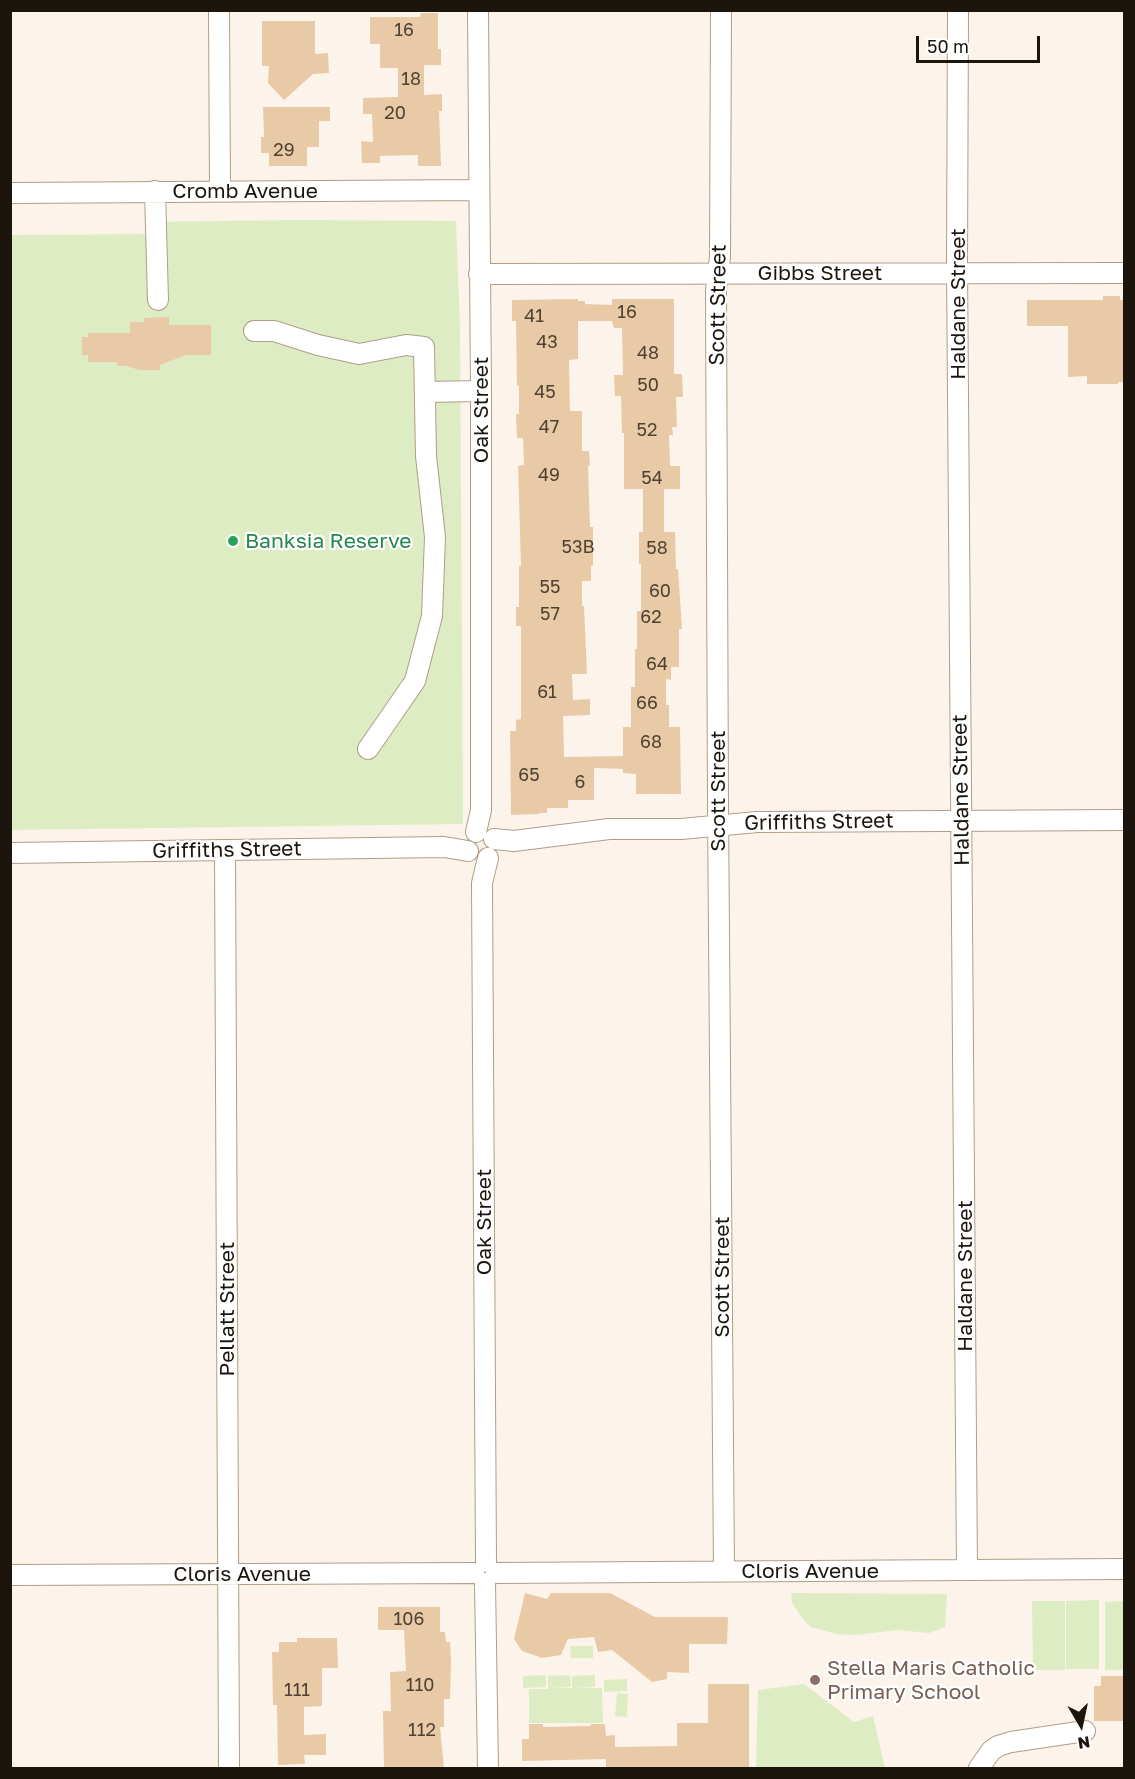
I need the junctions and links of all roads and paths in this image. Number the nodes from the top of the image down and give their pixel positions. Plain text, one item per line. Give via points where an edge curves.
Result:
1 (219, 10) edge
2 (478, 10) edge
3 (721, 10) edge
4 (958, 10) edge
5 (479, 190) junction
6 (155, 191) junction
7 (220, 191) junction
8 (10, 193) edge
9 (719, 273) junction
10 (957, 273) junction
11 (1125, 273) edge
12 (479, 274) junction
13 (158, 300) dead end
14 (254, 331) dead end
15 (481, 391) junction
16 (425, 392) junction
17 (368, 749) dead end
18 (962, 820) junction
19 (1125, 820) edge
20 (718, 825) junction
21 (485, 845) junction
22 (225, 850) junction
23 (10, 853) edge
24 (1125, 1569) edge
25 (967, 1570) junction
26 (724, 1571) junction
27 (228, 1573) junction
28 (485, 1573) junction
29 (10, 1575) edge
30 (1085, 1731) dead end
31 (229, 1768) edge
32 (488, 1768) edge
33 (979, 1768) edge

1 - 7 street
2 - 5 street, Oak Street
3 - 9 street, Scott Street
4 - 10 street, Haldane Street
5 - 7 street, Cromb Avenue
5 - 12 street, Oak Street
6 - 7 street, Cromb Avenue
6 - 8 street, Cromb Avenue
6 - 13 street
9 - 10 street, Gibbs Street
9 - 12 street, Gibbs Street
9 - 20 street, Scott Street
10 - 11 street, Gibbs Street
10 - 18 street, Haldane Street
12 - 15 street, Oak Street
14 - 16 street via 274,331 358,354 406,345 424,347
15 - 16 street
15 - 21 street, Oak Street via 481,810
16 - 17 street via 426,456 435,537 432,616 415,681
18 - 19 street, Griffiths Street
18 - 20 street, Griffiths Street
18 - 25 street, Haldane Street
20 - 21 street, Griffiths Street via 609,828
20 - 26 street, Scott Street
21 - 22 street, Griffiths Street
21 - 28 street, Oak Street
22 - 23 street, Griffiths Street
22 - 27 street, Pellatt Street
24 - 25 street, Cloris Avenue
25 - 26 street, Cloris Avenue
26 - 28 street, Cloris Avenue
27 - 28 street, Cloris Avenue
27 - 29 street, Cloris Avenue
27 - 31 street, Pellatt Street
28 - 32 street, Oak Street
30 - 33 street via 998,1746

